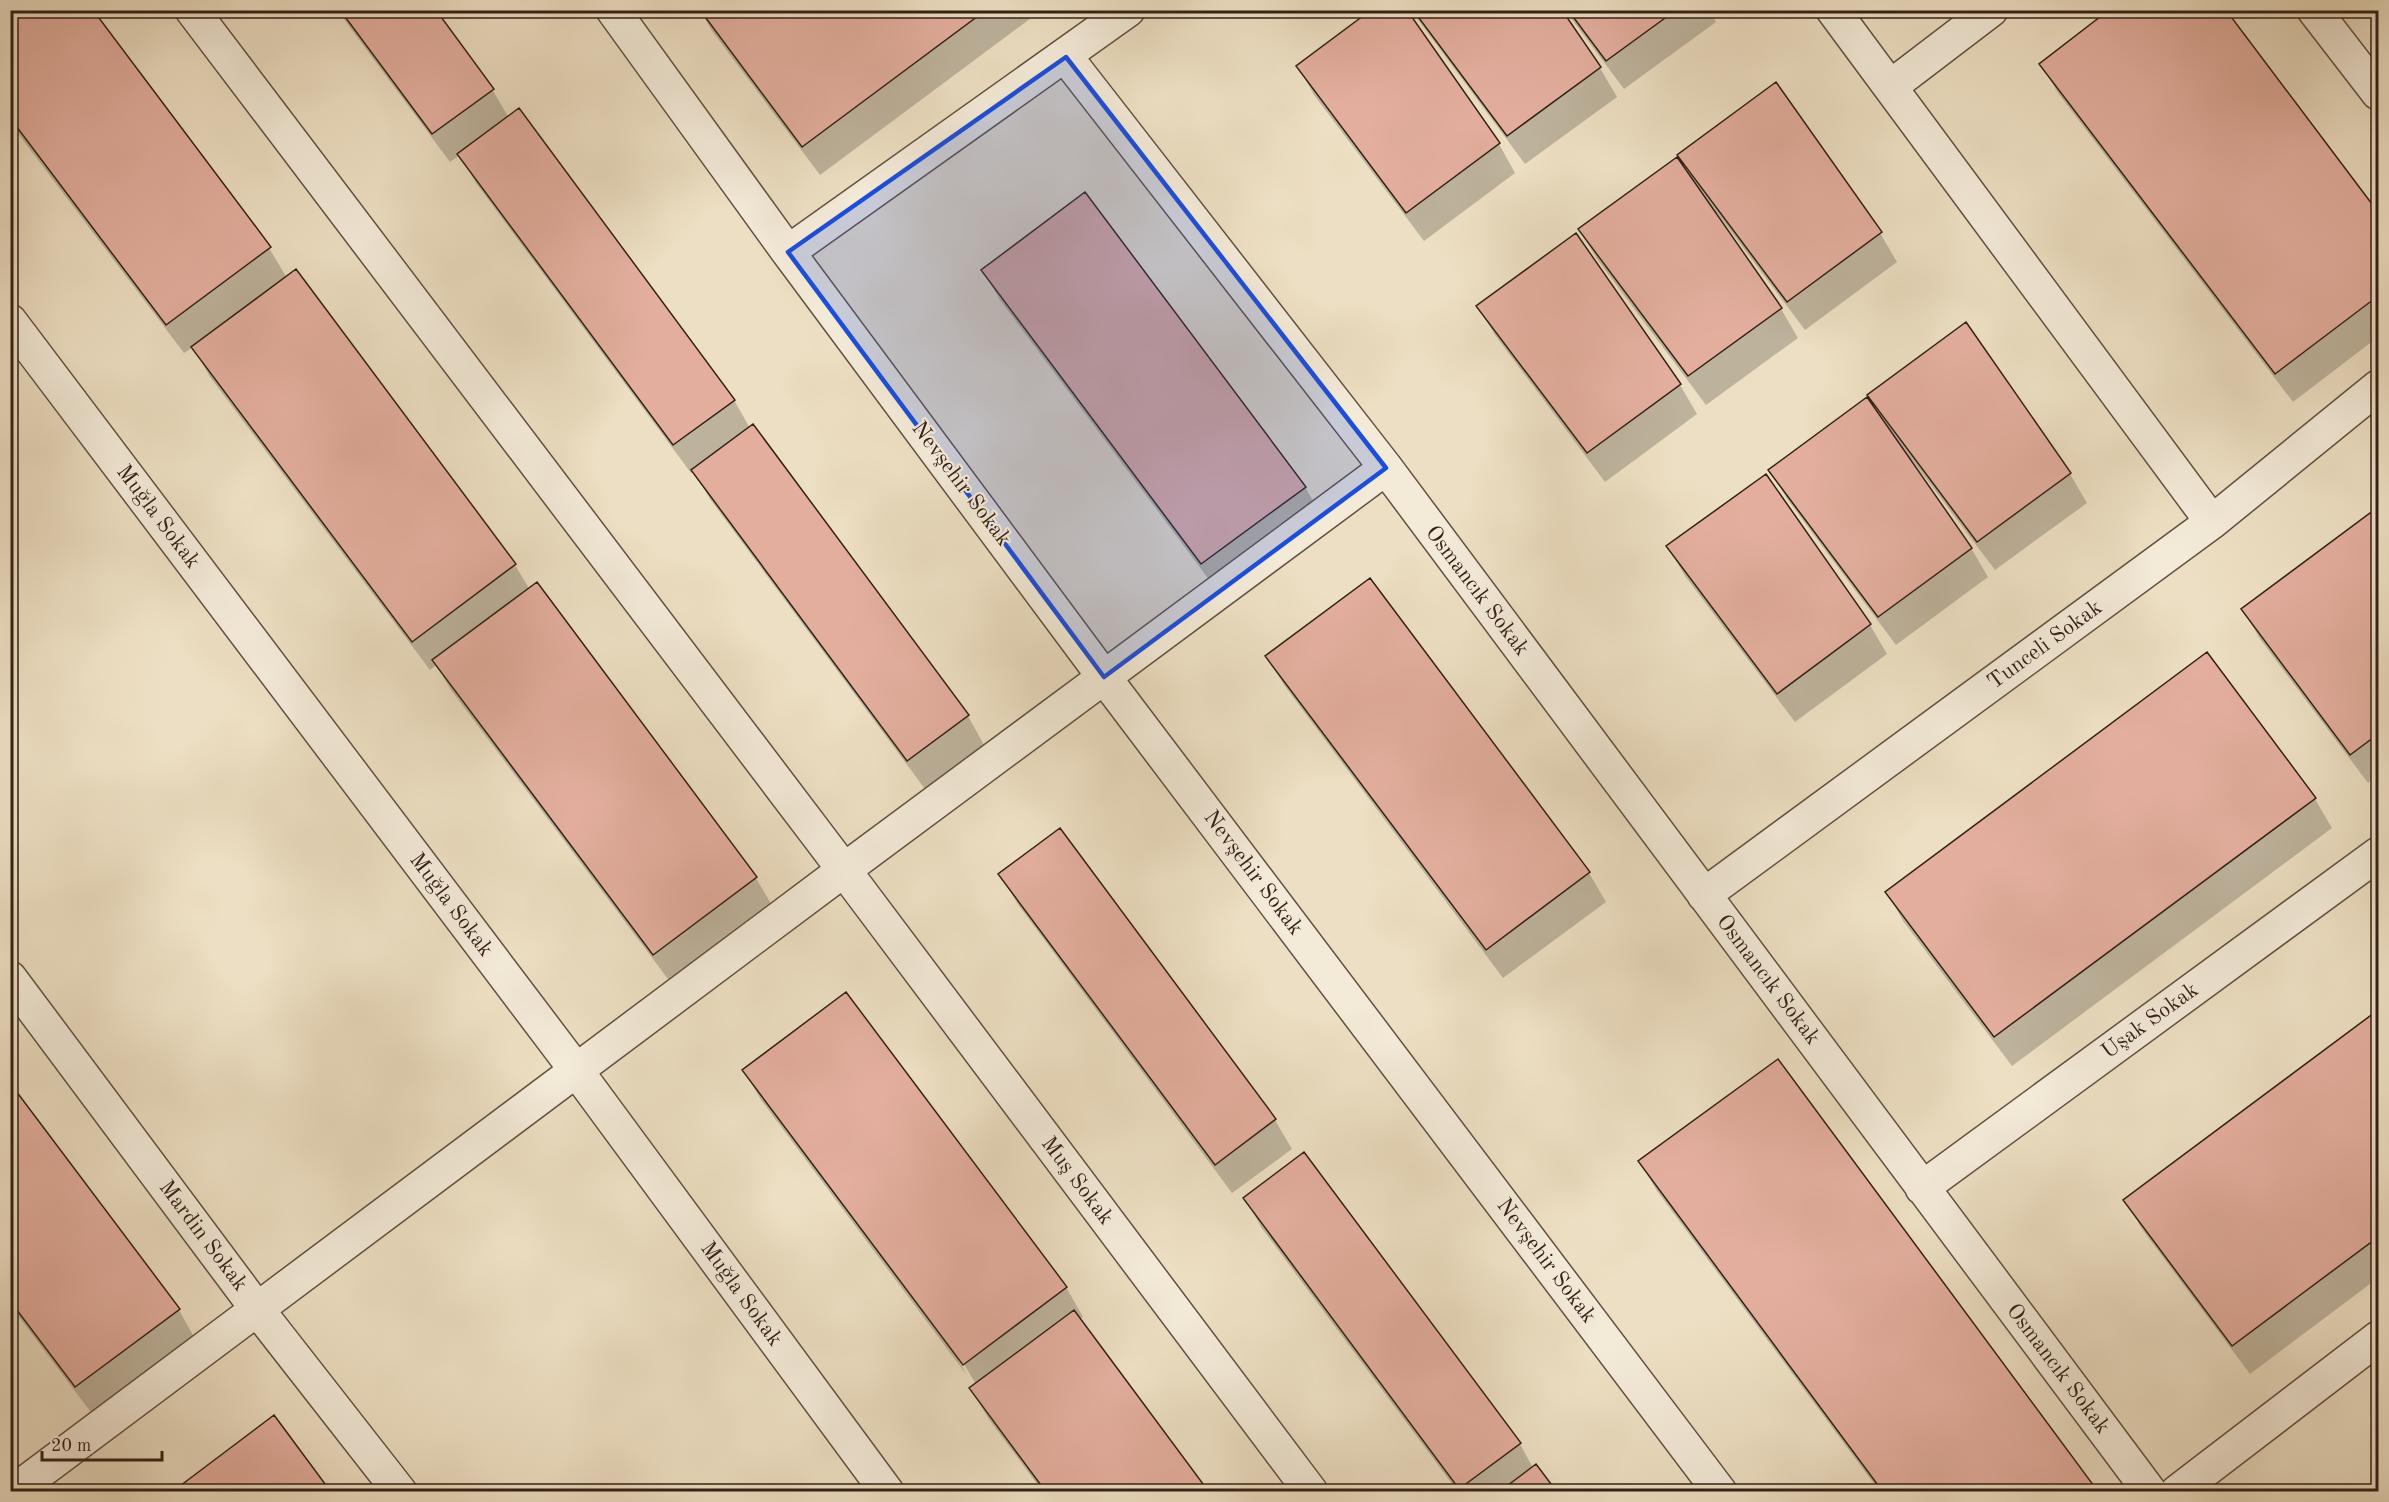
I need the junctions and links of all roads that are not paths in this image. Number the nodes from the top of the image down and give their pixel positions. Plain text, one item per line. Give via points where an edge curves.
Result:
1 (192, 10) edge
2 (613, 10) edge
3 (1128, 10) edge
4 (1833, 10) edge
5 (1991, 10) edge
6 (2314, 10) edge
7 (1066, 57) junction
8 (1890, 87) junction
9 (2379, 93) edge
10 (788, 252) junction
11 (10, 321) edge
12 (2379, 387) edge
13 (1386, 468) junction
14 (2212, 522) junction
15 (1104, 677) junction
16 (2379, 855) edge
17 (844, 870) junction
18 (1704, 895) junction
19 (10, 978) edge
20 (576, 1070) junction
21 (1922, 1188) junction
22 (257, 1309) junction
23 (2379, 1338) edge
24 (13, 1491) edge
25 (400, 1491) edge
26 (887, 1491) edge
27 (1311, 1491) edge
28 (1720, 1491) edge
29 (2150, 1491) edge
30 (2177, 1491) edge

1 - 17 street, Muş Sokak
2 - 10 street, Nevşehir Sokak
3 - 7 street
4 - 8 street
5 - 8 street
6 - 9 street
7 - 10 street
7 - 13 street, Osmancık Sokak
8 - 14 street
10 - 15 street, Nevşehir Sokak
11 - 20 street, Muğla Sokak
12 - 14 street, Tunceli Sokak
13 - 15 street
13 - 18 street, Osmancık Sokak
14 - 18 street, Tunceli Sokak
15 - 17 street
15 - 28 street, Nevşehir Sokak
16 - 21 street, Uşak Sokak
17 - 20 street
17 - 27 street, Muş Sokak
18 - 21 street, Osmancık Sokak
19 - 22 street, Mardin Sokak
20 - 22 street
20 - 26 street, Muğla Sokak
21 - 29 street, Osmancık Sokak
22 - 24 street
22 - 25 street, Mardin Sokak
23 - 30 street

